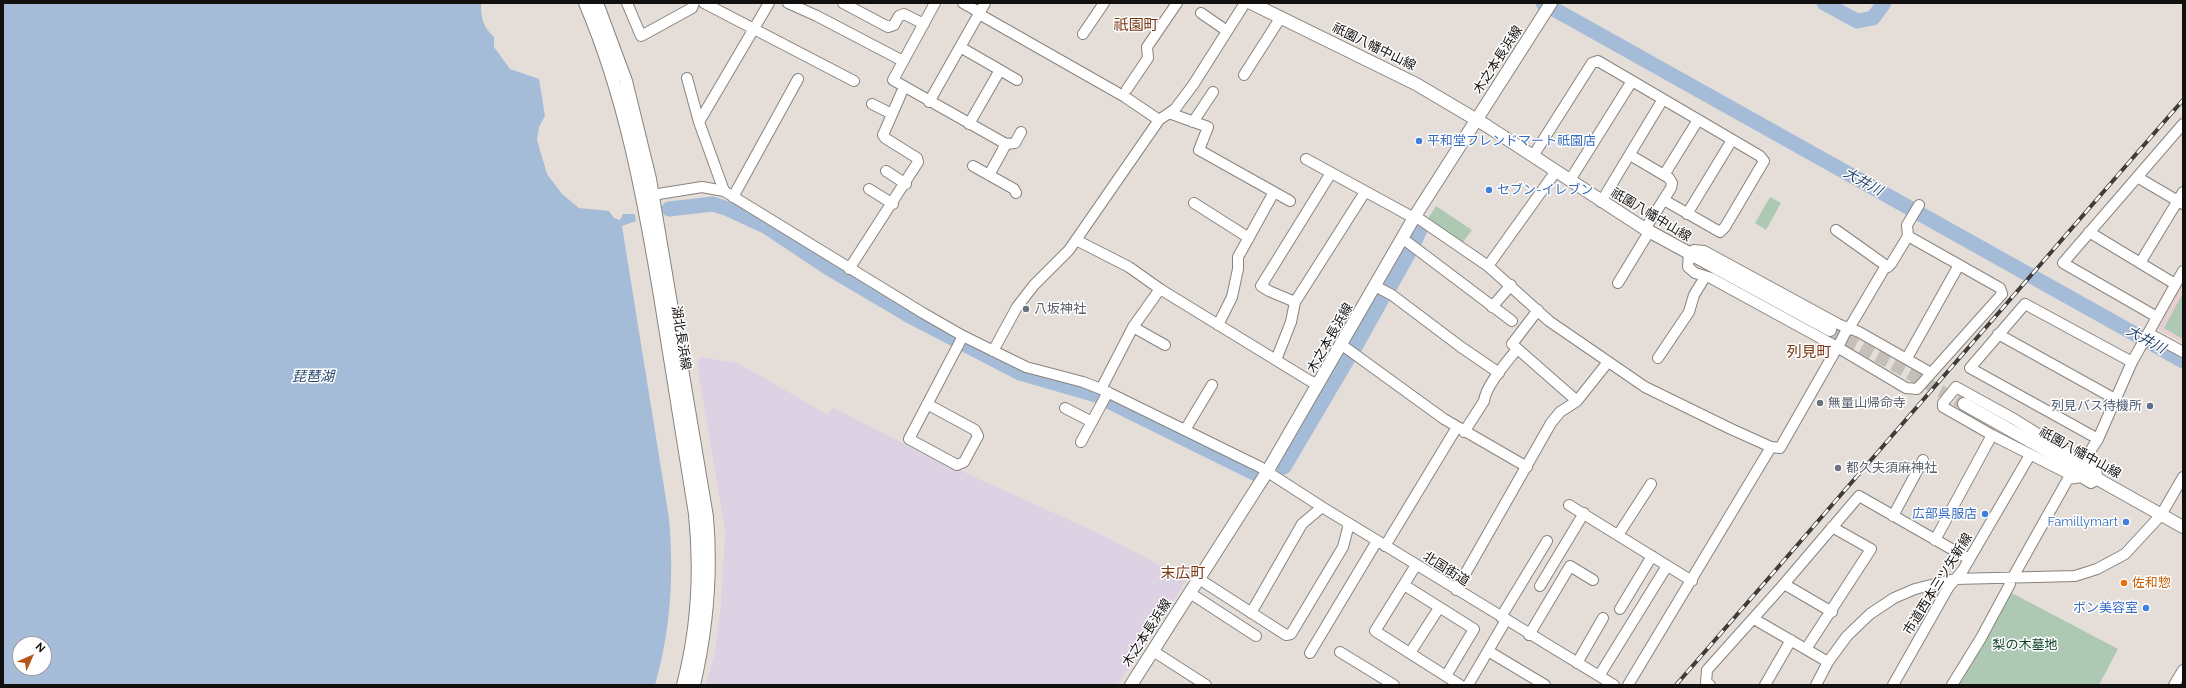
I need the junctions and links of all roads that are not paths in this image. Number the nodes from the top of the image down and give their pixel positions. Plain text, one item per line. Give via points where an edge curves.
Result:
1 (585, 3) edge
2 (597, 3) edge
3 (626, 3) edge
4 (694, 3) edge
5 (704, 3) edge
6 (769, 3) edge
7 (788, 3) edge
8 (843, 3) edge
9 (935, 3) edge
10 (963, 3) edge
11 (985, 3) edge
12 (1104, 3) edge
13 (1177, 3) edge
14 (1245, 3) edge
15 (1251, 3) edge
16 (1549, 6) edge
17 (979, 13) junction
18 (1201, 13) dead end
19 (1282, 18) junction
20 (924, 24) junction
21 (754, 30) junction
22 (1227, 31) junction
23 (1083, 34) dead end
24 (960, 47) junction
25 (903, 61) junction
26 (1000, 70) junction
27 (1244, 75) dead end
28 (687, 78) dead end
29 (798, 79) dead end
30 (1017, 80) dead end
31 (854, 81) dead end
32 (1632, 81) junction
33 (904, 87) junction
34 (1127, 89) dead end
35 (1213, 92) dead end
36 (1663, 99) junction
37 (929, 102) junction
38 (872, 104) dead end
39 (1169, 113) junction
40 (892, 114) junction
41 (1159, 120) junction
42 (1476, 120) junction
43 (1698, 120) junction
44 (699, 122) junction
45 (1193, 122) junction
46 (969, 124) junction
47 (2183, 124) edge
48 (1021, 132) dead end
49 (1732, 140) junction
50 (1006, 144) junction
51 (1630, 155) junction
52 (1534, 156) junction
53 (1306, 159) dead end
54 (973, 166) dead end
55 (886, 171) dead end
56 (1556, 171) junction
57 (1331, 173) junction
58 (989, 175) junction
59 (1664, 175) junction
60 (2137, 177) junction
61 (1570, 180) junction
62 (906, 184) junction
63 (869, 189) dead end
64 (724, 191) junction
65 (1274, 192) junction
66 (1365, 192) junction
67 (2183, 192) edge
68 (1016, 193) dead end
69 (648, 196) junction
70 (733, 197) junction
71 (1664, 200) junction
72 (1290, 201) dead end
73 (1194, 202) dead end
74 (1601, 202) junction
75 (2180, 203) edge
76 (893, 204) junction
77 (1917, 209) dead end
78 (1688, 214) junction
79 (1415, 217) junction
80 (1836, 230) dead end
81 (1647, 231) junction
82 (2089, 232) junction
83 (1908, 236) junction
84 (1249, 238) junction
85 (1402, 238) junction
86 (1076, 240) junction
87 (1689, 253) junction
88 (2140, 263) junction
89 (1959, 265) junction
90 (1488, 266) junction
91 (1888, 267) junction
92 (850, 269) junction
93 (2183, 271) edge
94 (1705, 277) junction
95 (1618, 283) dead end
96 (2175, 284) junction
97 (1511, 285) junction
98 (1375, 286) junction
99 (1160, 289) junction
100 (1295, 302) junction
101 (1492, 307) junction
102 (1538, 310) junction
103 (2157, 317) junction
104 (1512, 321) dead end
105 (1218, 324) junction
106 (1133, 327) junction
107 (1830, 330) tunnel mouth
108 (1998, 334) junction
109 (1843, 337) junction
110 (2146, 337) junction
111 (961, 340) junction
112 (1165, 345) dead end
113 (1342, 345) junction
114 (1517, 349) junction
115 (993, 351) junction
116 (2183, 352) edge
117 (1658, 358) dead end
118 (1907, 358) junction
119 (1276, 360) junction
120 (1608, 362) junction
121 (2132, 362) junction
122 (1499, 373) junction
123 (1932, 373) junction
124 (1319, 384) junction
125 (1212, 385) dead end
126 (1104, 394) junction
127 (2115, 399) junction
128 (1577, 401) junction
129 (927, 404) junction
130 (1964, 404) tunnel mouth
131 (1065, 408) dead end
132 (1092, 422) junction
133 (1185, 430) junction
134 (1460, 430) junction
135 (1992, 435) junction
136 (2098, 439) junction
137 (1081, 442) dead end
138 (1771, 447) junction
139 (2030, 455) junction
140 (1923, 460) dead end
141 (2083, 462) junction
142 (1526, 467) junction
143 (1267, 472) junction
144 (2081, 477) junction
145 (2183, 477) edge
146 (2098, 479) junction
147 (1651, 484) dead end
148 (1569, 505) dead end
149 (1322, 507) junction
150 (1584, 513) junction
151 (2161, 515) junction
152 (1893, 516) junction
153 (1349, 524) junction
154 (1832, 527) junction
155 (2183, 527) edge
156 (1618, 535) junction
157 (1935, 540) junction
158 (1547, 542) dead end
159 (1381, 544) junction
160 (1652, 556) junction
161 (1969, 559) junction
162 (1416, 565) junction
163 (1667, 566) junction
164 (1199, 579) junction
165 (1955, 579) junction
166 (1593, 580) dead end
167 (2012, 580) junction
168 (1692, 581) junction
169 (1784, 584) junction
170 (1404, 585) junction
171 (1540, 586) dead end
172 (1456, 590) junction
173 (1190, 593) junction
174 (1439, 608) junction
175 (1620, 609) dead end
176 (1832, 612) junction
177 (1251, 613) junction
178 (1603, 618) dead end
179 (1754, 618) junction
180 (1503, 619) junction
181 (1529, 635) junction
182 (1256, 636) dead end
183 (1791, 640) junction
184 (1806, 649) junction
185 (1153, 651) junction
186 (1488, 651) junction
187 (1340, 652) dead end
188 (1310, 653) dead end
189 (1410, 654) junction
190 (1828, 662) junction
191 (1577, 663) junction
192 (2183, 670) edge
193 (1446, 676) junction
194 (1599, 676) junction
195 (1472, 683) edge
196 (683, 685) edge
197 (694, 685) edge
198 (1131, 685) edge
199 (1206, 685) edge
200 (1394, 685) edge
201 (1460, 685) edge
202 (1546, 685) edge
203 (1614, 685) edge
204 (1628, 685) edge
205 (1710, 685) edge
206 (1765, 685) edge
207 (1816, 685) edge
208 (1893, 685) edge
209 (1952, 685) edge
210 (2174, 685) edge

1 - 69 main road, 湖北長浜線 via 614,81
2 - 69 main road, 湖北長浜線 via 626,81 639,129
3 - 4 street via 641,36 692,8
5 - 21 street
6 - 21 street
7 - 25 street
8 - 20 street via 888,27 894,25 899,16 904,14
9 - 20 street
10 - 17 street
11 - 17 street
12 - 23 street
13 - 34 street via 1147,47 1148,58
14 - 22 street
15 - 19 main road, 祇園八幡中山線
16 - 42 main road, 木之本長浜線
17 - 24 street
17 - 41 street
18 - 22 street
19 - 27 street
19 - 42 main road, 祇園八幡中山線 via 1416,84
20 - 25 street
21 - 31 street
21 - 44 street
22 - 39 street via 1193,85
24 - 26 street
24 - 37 street
25 - 33 street via 893,80
26 - 30 street
26 - 46 street
28 - 44 street
29 - 70 street
32 - 36 street
32 - 52 street via 1598,61 1594,62
32 - 61 street
33 - 37 street
33 - 40 street
35 - 45 street
36 - 43 street
36 - 51 street
37 - 46 street
38 - 40 street
39 - 41 street
39 - 45 street
40 - 62 street via 883,131 884,137 918,161
41 - 86 street
42 - 52 main road, 祇園八幡中山線
42 - 79 main road, 木之本長浜線
43 - 49 street
43 - 59 street
44 - 64 street
45 - 65 street via 1208,127 1199,150
46 - 50 street
47 - 60 street
48 - 50 street via 1015,143
49 - 78 street
49 - 78 street via 1760,156 1763,164 1723,230 1717,232
50 - 58 street
51 - 59 street
51 - 74 street
52 - 56 main road, 祇園八幡中山線
53 - 57 street
54 - 58 street
55 - 62 street
56 - 61 main road, 祇園八幡中山線
56 - 90 street
57 - 66 street
57 - 100 street via 1261,286
58 - 68 street via 1014,189
59 - 71 street via 1672,184
60 - 75 street
60 - 82 street
61 - 74 main road, 祇園八幡中山線
62 - 76 street
63 - 76 street
64 - 69 street via 702,187
64 - 70 street, 北国街道
65 - 72 street
65 - 84 street
66 - 79 street
66 - 100 street
67 - 75 street
69 - 196 main road, 湖北長浜線 via 698,539 698,607
69 - 197 main road, 湖北長浜線 via 707,517 710,568 708,606
70 - 92 street, 北国街道
71 - 78 street
71 - 81 street
73 - 84 street
74 - 81 main road, 祇園八幡中山線
75 - 88 street
76 - 92 street
77 - 83 street via 1907,225
79 - 85 main road, 木之本長浜線
79 - 90 street
80 - 91 street
81 - 87 main road, 祇園八幡中山線
81 - 95 street
82 - 88 street
82 - 103 street via 2063,263
83 - 89 street
83 - 91 street
84 - 105 street via 1238,257 1232,297
85 - 98 main road, 木之本長浜線
85 - 101 street
86 - 99 street via 1129,267
86 - 115 street via 1017,307
87 - 94 street via 1687,262 1690,270
87 - 107 main road, 祇園八幡中山線
87 - 109 street via 1694,250 1704,251 1838,324
88 - 96 street
89 - 118 street
89 - 123 street via 2000,288 2002,294
90 - 97 street
91 - 109 street via 1884,269
92 - 111 street, 北国街道
93 - 96 street
94 - 109 street
94 - 117 street via 1694,295 1689,312
96 - 103 street
97 - 101 street
97 - 102 street
98 - 113 main road, 木之本長浜線
98 - 122 street via 1392,295
99 - 105 street
99 - 106 street
100 - 119 street via 1291,322
101 - 104 street
102 - 114 street via 1512,344
102 - 120 street via 1549,321
103 - 110 street
105 - 119 street
106 - 112 street
106 - 126 street
108 - 121 street via 2025,304
108 - 127 street
108 - 136 street via 1970,368
109 - 118 street via 1859,332
109 - 123 street via 1906,388 1917,389
109 - 138 street via 1780,448
110 - 116 street
110 - 121 street
111 - 115 street, 北国街道
111 - 129 street
113 - 124 main road, 木之本長浜線
113 - 134 street
114 - 122 street
114 - 128 street
115 - 126 street, 北国街道 via 1035,370 1083,382
118 - 123 street
119 - 124 street
120 - 128 street
120 - 138 street via 1645,387
121 - 127 street
122 - 134 street
124 - 143 main road, 木之本長浜線
125 - 133 street
126 - 132 street
126 - 133 street, 北国街道
127 - 136 street
128 - 142 street via 1560,412 1551,423
129 - 129 street via 908,439 957,465 964,462 978,436 975,430
130 - 146 main road, 祇園八幡中山線
131 - 132 street
132 - 137 street
133 - 143 street, 北国街道
134 - 142 street
134 - 159 street
135 - 139 street
135 - 141 street via 1943,407 1943,403 1956,386 2014,418
135 - 157 street
136 - 141 street
138 - 168 street
139 - 144 street
139 - 161 street, 市道西本三ツ矢新線
140 - 152 street
141 - 146 street via 2096,471
142 - 172 street
143 - 149 street, 北国街道
143 - 164 main road, 木之本長浜線
144 - 146 street via 2091,483
144 - 167 street via 2068,479
145 - 151 street
146 - 151 main road, 祇園八幡中山線
147 - 156 street
148 - 150 street
149 - 153 street, 北国街道
149 - 177 street via 1302,524
150 - 156 street
150 - 171 street
151 - 155 main road, 祇園八幡中山線
151 - 167 street via 2125,554 2097,570 2075,576
152 - 154 street via 1859,496
152 - 157 street
153 - 159 street, 北国街道
153 - 177 street via 1343,547 1291,634 1286,635
154 - 169 street
154 - 176 street via 1871,549
156 - 160 street
157 - 161 street
158 - 180 street
159 - 162 street, 北国街道
159 - 188 street
160 - 163 street
160 - 175 street
161 - 165 street, 市道西本三ツ矢新線
162 - 170 street
162 - 172 street, 北国街道
163 - 168 street
163 - 194 street
164 - 173 main road, 木之本長浜線
164 - 177 street
165 - 167 street
165 - 190 street via 1915,589 1894,598 1870,614 1847,636
165 - 208 street, 市道西本三ツ矢新線
166 - 181 street via 1570,566
167 - 209 street
168 - 204 street
169 - 176 street
169 - 179 street
170 - 174 street
170 - 189 street via 1376,631
172 - 180 street, 北国街道
173 - 182 street
173 - 185 main road, 木之本長浜線
174 - 189 street
174 - 193 street via 1474,629
176 - 184 street
178 - 191 street
179 - 183 street
179 - 205 street via 1707,670 1706,683
180 - 181 street, 北国街道
180 - 186 street
181 - 191 street, 北国街道
183 - 184 street
183 - 206 street
184 - 190 street
185 - 198 main road, 木之本長浜線
185 - 199 street
186 - 195 street
186 - 202 street
187 - 200 street
189 - 193 street
190 - 207 street
191 - 194 street, 北国街道
192 - 210 street
193 - 201 street
194 - 203 street, 北国街道

